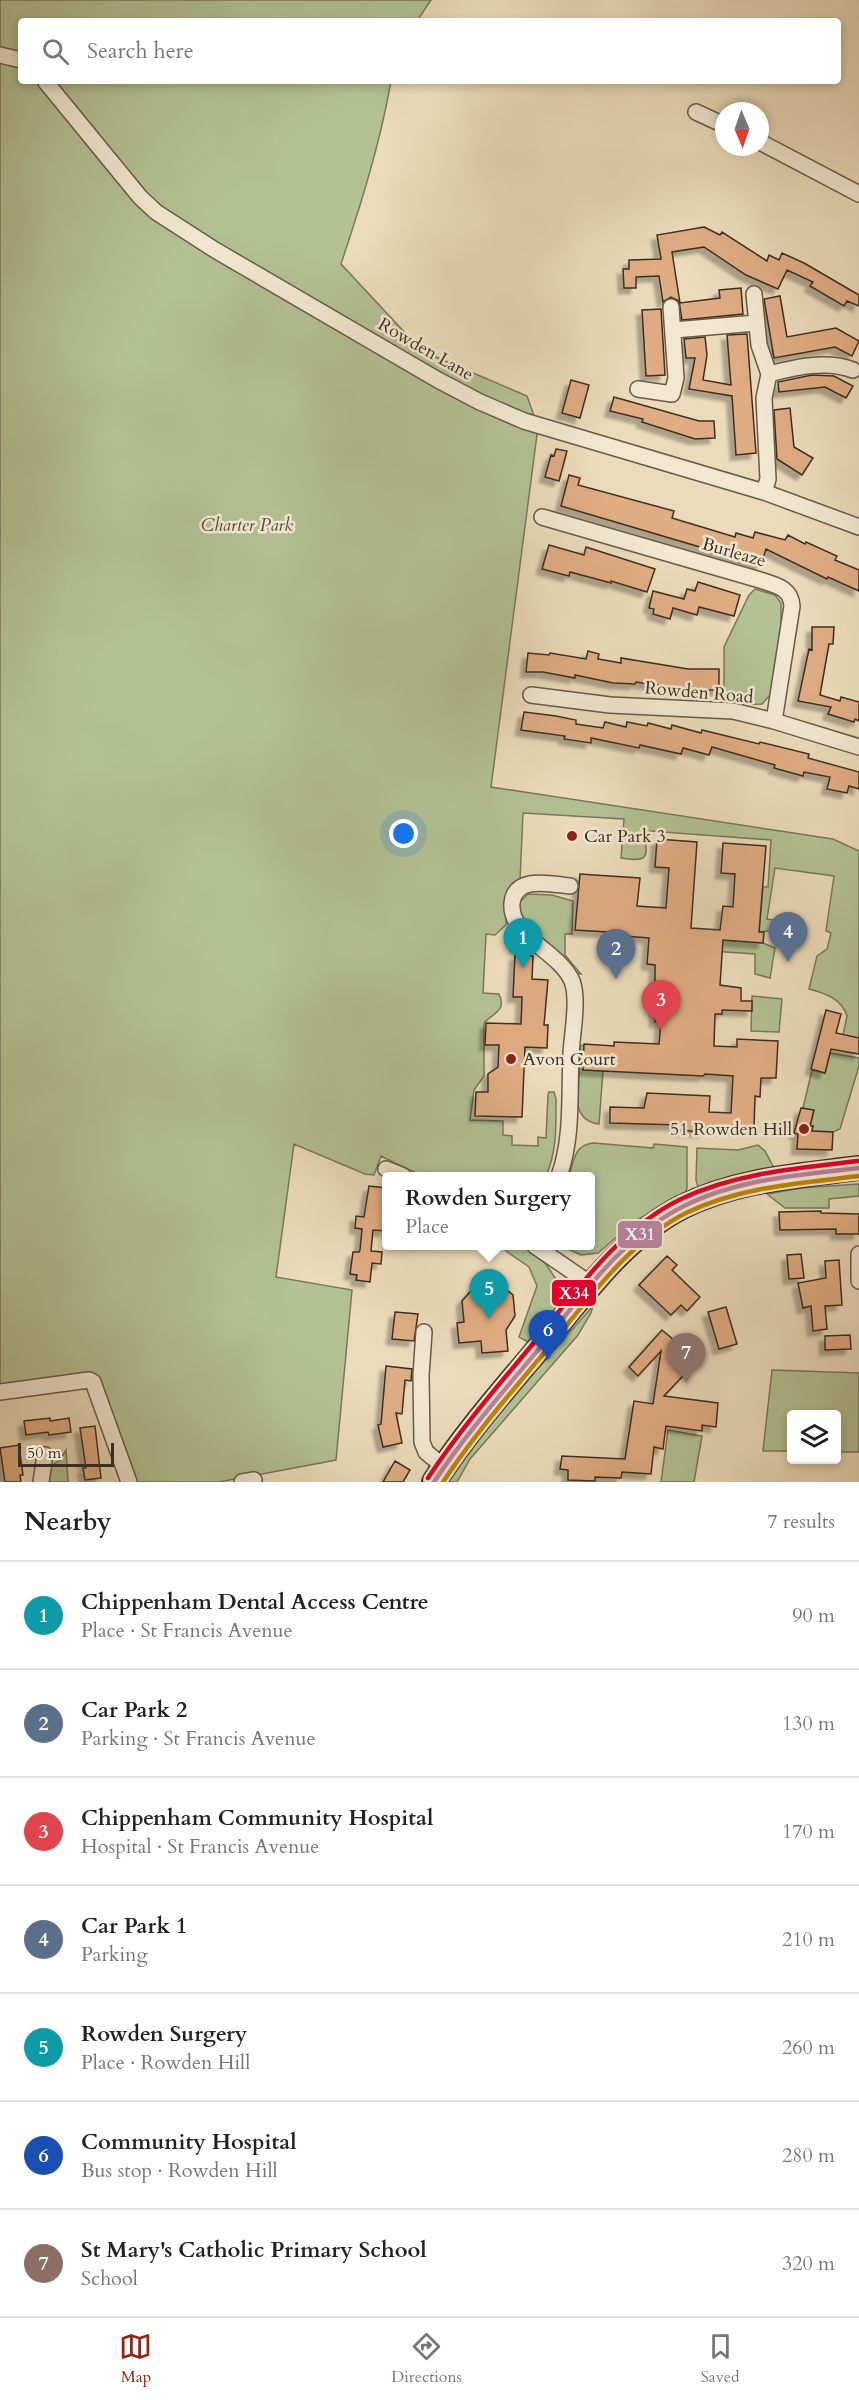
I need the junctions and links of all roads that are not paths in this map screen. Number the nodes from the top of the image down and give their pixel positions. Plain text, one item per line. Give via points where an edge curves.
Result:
1 (0, 55) edge
2 (18, 59) edge
3 (47, 84) edge
4 (696, 112) dead end
5 (715, 121) edge
6 (769, 147) edge
7 (859, 194) edge
8 (753, 294) dead end
9 (671, 307) dead end
10 (756, 323) junction
11 (674, 330) junction
12 (853, 370) dead end
13 (769, 374) junction
14 (638, 389) dead end
15 (764, 492) junction
16 (542, 518) dead end
17 (859, 527) edge
18 (531, 695) dead end
19 (774, 721) junction
20 (859, 747) edge
21 (570, 886) dead end
22 (859, 1168) edge
23 (386, 1169) dead end
24 (393, 1172) edge
25 (560, 1172) edge
26 (542, 1250) edge
27 (854, 1253) edge
28 (859, 1281) edge
29 (592, 1285) junction
30 (424, 1332) dead end
31 (0, 1392) edge
32 (45, 1455) dead end
33 (439, 1474) edge
34 (41, 1482) edge
35 (129, 1482) edge

1 - 2 street
3 - 15 street, Rowden Lane via 156,212 438,380 524,421
4 - 5 street
6 - 7 street
8 - 10 street
9 - 11 street
10 - 11 street
10 - 13 street
11 - 14 street via 676,378 672,394
12 - 13 street via 840,365 815,365
13 - 15 street via 764,398 768,479
15 - 17 street, Rowden Lane
16 - 19 street, Burleaze via 787,591 792,606
18 - 19 street, Rowden Road via 610,705 733,711
19 - 20 street, Rowden Road
21 - 25 street via 525,885 512,903 520,929 560,963 573,986 569,1129
22 - 29 main road via 755,1182 699,1199 652,1226 626,1247
23 - 24 street
26 - 29 street
27 - 28 street
29 - 33 main road
30 - 33 street via 422,1442
31 - 35 street via 93,1382
32 - 34 street

